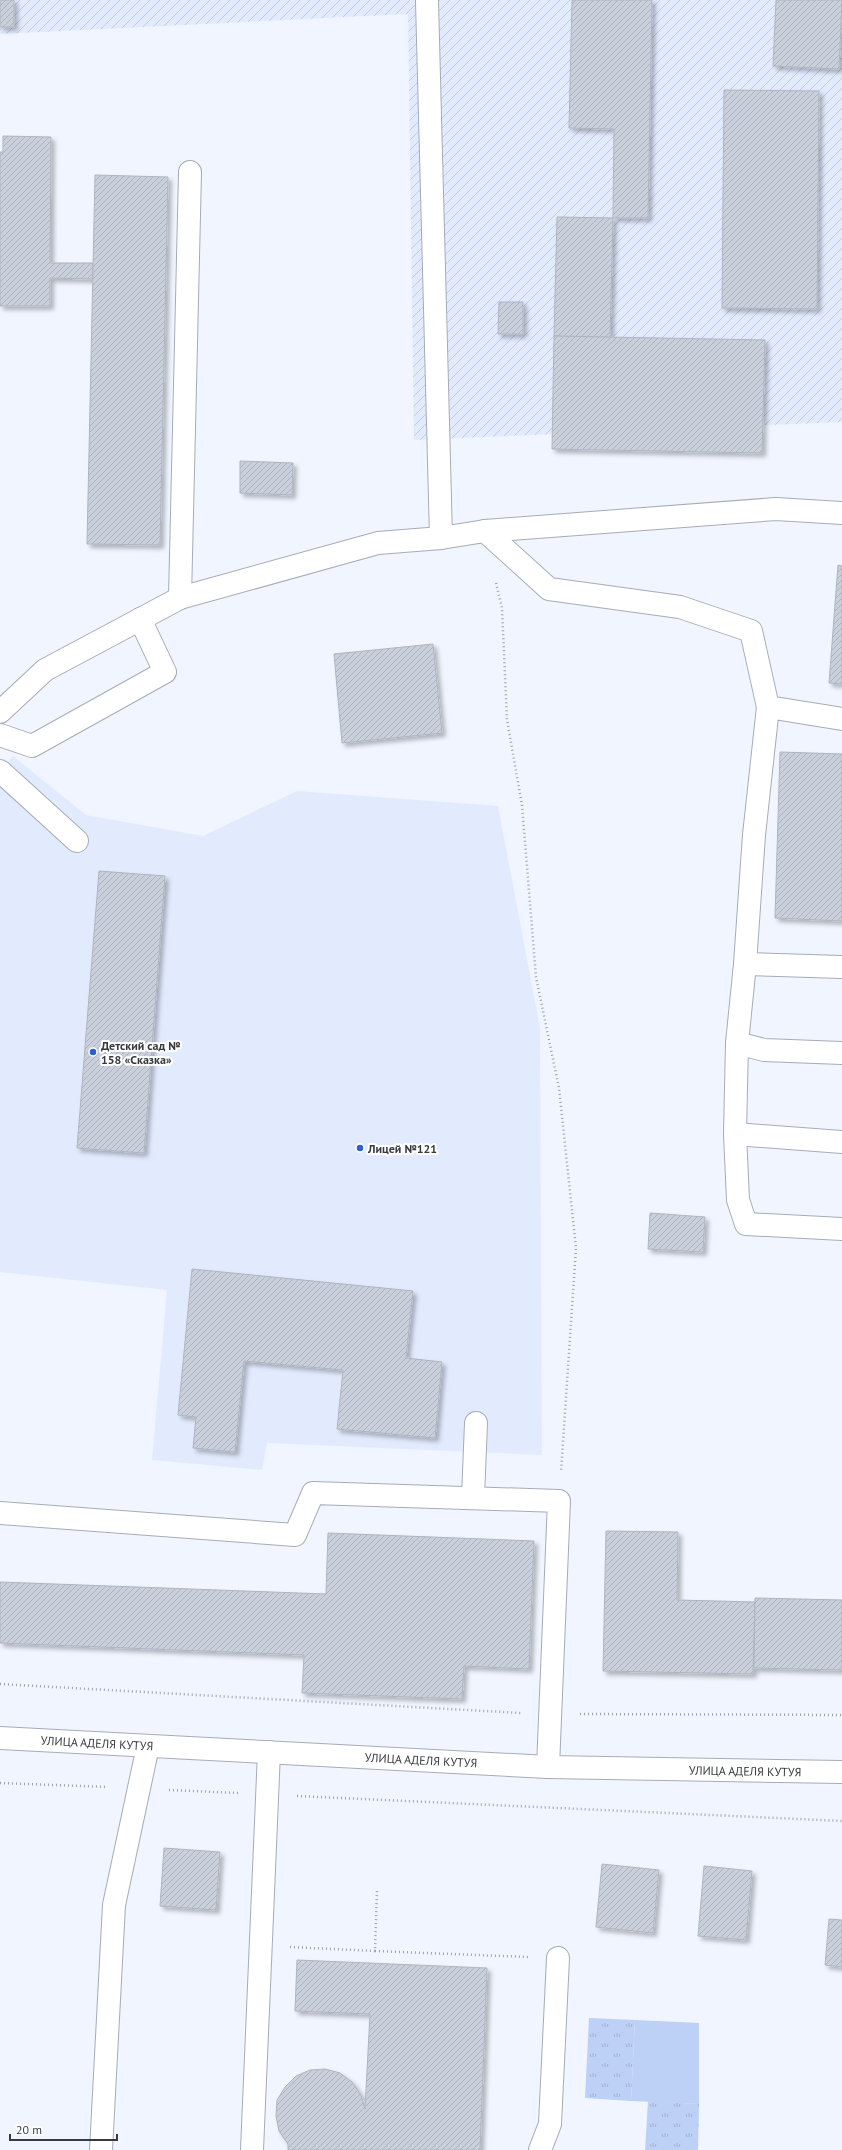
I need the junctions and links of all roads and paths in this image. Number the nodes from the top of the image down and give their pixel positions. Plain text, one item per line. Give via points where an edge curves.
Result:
1 (427, 1) edge
2 (190, 172) dead end
3 (842, 513) edge
4 (486, 531) junction
5 (441, 538) junction
6 (495, 577) dead end
7 (180, 598) junction
8 (140, 620) junction
9 (768, 707) junction
10 (0, 712) edge
11 (842, 719) edge
12 (0, 735) edge
13 (0, 771) edge
14 (77, 841) dead end
15 (745, 964) junction
16 (842, 967) edge
17 (736, 1043) junction
18 (842, 1054) edge
19 (735, 1134) junction
20 (842, 1142) edge
21 (842, 1229) edge
22 (476, 1423) dead end
23 (473, 1497) junction
24 (559, 1501) junction
25 (0, 1513) edge
26 (0, 1684) edge
27 (550, 1714) junction
28 (842, 1715) edge
29 (0, 1738) edge
30 (148, 1746) junction
31 (269, 1752) junction
32 (548, 1767) junction
33 (842, 1772) edge
34 (0, 1782) edge
35 (139, 1789) junction
36 (268, 1795) junction
37 (842, 1821) edge
38 (377, 1890) dead end
39 (261, 1946) junction
40 (375, 1951) junction
41 (558, 1958) joint
42 (101, 2150) edge
43 (252, 2150) edge
44 (540, 2150) edge

1 - 5 street
2 - 7 street
3 - 4 street via 776,509
4 - 5 street
4 - 9 street via 549,589 680,607 751,631
5 - 7 street via 378,543
6 - 24 path via 502,608 507,720 522,805 536,976 560,1088 576,1248
7 - 8 street
8 - 10 street via 45,670
8 - 12 street via 165,672 32,746
9 - 11 street
9 - 15 street via 754,835
13 - 14 street
15 - 16 street
15 - 17 street
17 - 18 street via 764,1050
17 - 19 street
19 - 20 street
19 - 21 street via 738,1200 746,1224
22 - 23 street
23 - 24 street
23 - 25 street via 313,1493 295,1535
24 - 27 street
26 - 27 path
27 - 28 path
27 - 32 street
29 - 30 street, УЛИЦА АДЕЛЯ КУТУЯ
30 - 31 street, УЛИЦА АДЕЛЯ КУТУЯ
30 - 35 street
31 - 32 street, УЛИЦА АДЕЛЯ КУТУЯ
31 - 36 street
32 - 33 street, УЛИЦА АДЕЛЯ КУТУЯ
34 - 35 path
35 - 36 path
35 - 42 street via 114,1905
36 - 37 path
36 - 39 street
38 - 40 path
39 - 40 path
39 - 43 street
40 - 41 path
41 - 44 street via 550,2124

